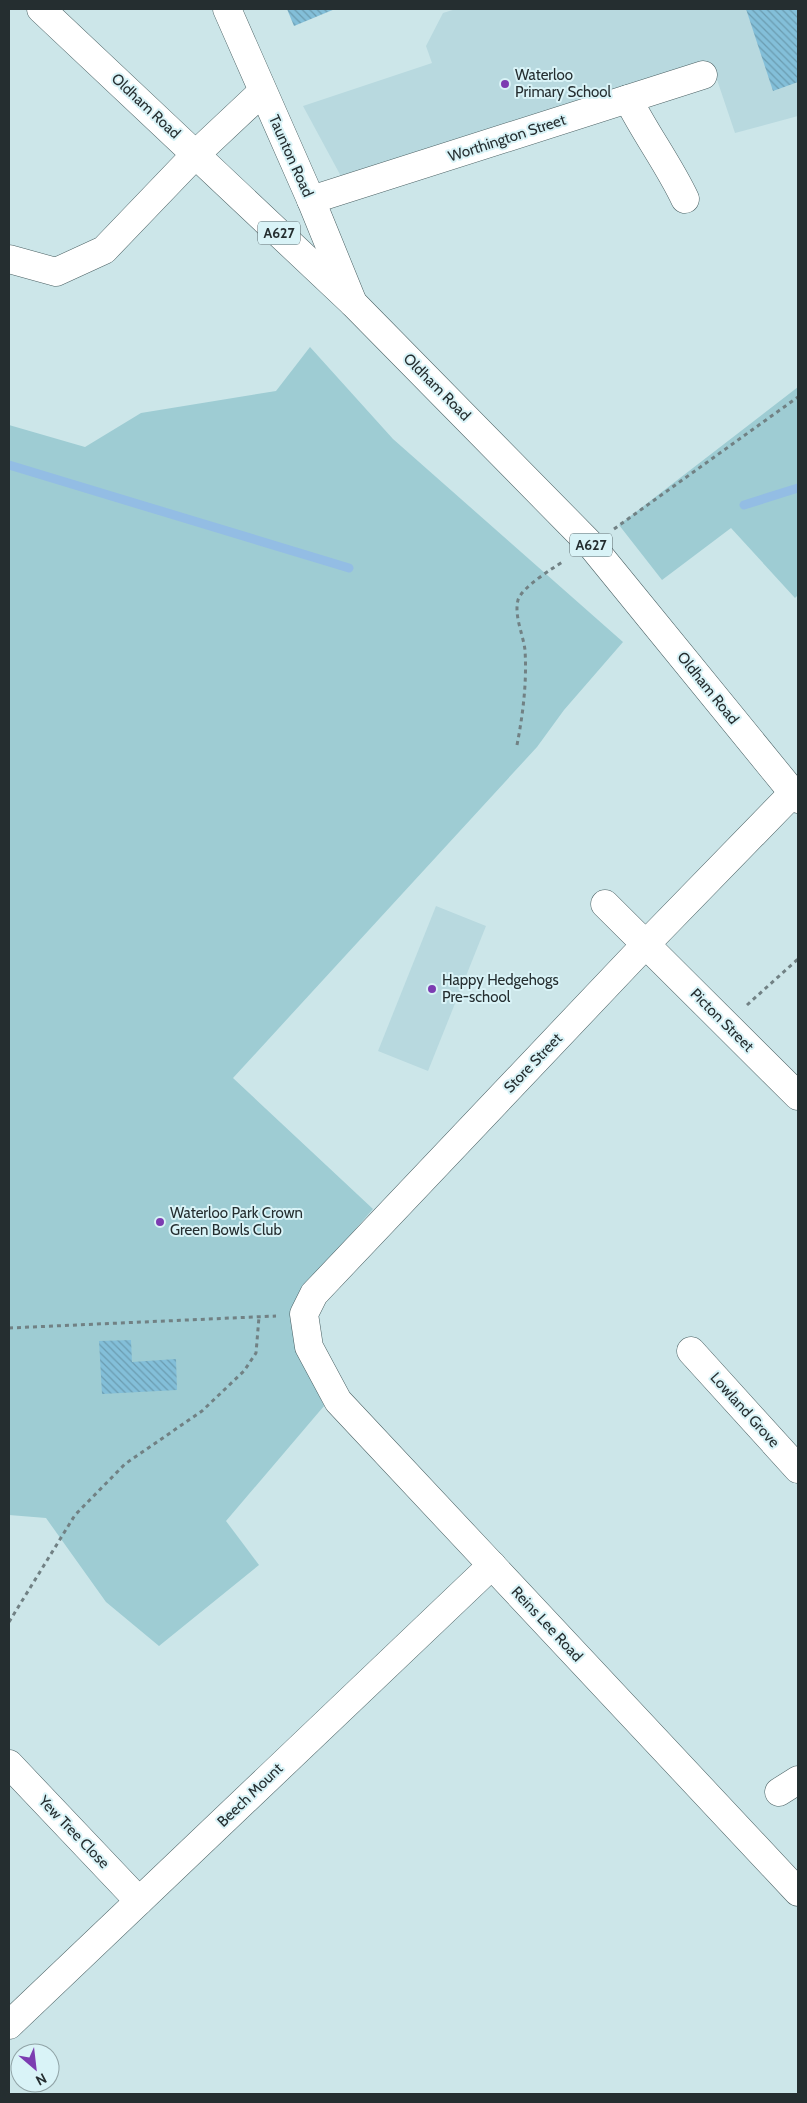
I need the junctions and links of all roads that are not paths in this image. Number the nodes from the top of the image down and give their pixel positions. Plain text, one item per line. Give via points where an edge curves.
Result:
1 (41, 9) edge
2 (227, 9) edge
3 (703, 75) dead end
4 (262, 92) junction
5 (628, 99) junction
6 (196, 153) junction
7 (311, 200) junction
8 (685, 200) dead end
9 (9, 259) edge
10 (353, 303) junction
11 (796, 796) edge
12 (606, 904) dead end
13 (646, 944) junction
14 (798, 1096) edge
15 (309, 1347) joint
16 (691, 1351) dead end
17 (798, 1469) edge
18 (492, 1566) junction
19 (9, 1764) edge
20 (798, 1892) edge
21 (139, 1901) junction
22 (9, 2025) edge

1 - 6 main road, Oldham Road / A627
2 - 4 main road, Taunton Road
3 - 5 main road, Worthington Street
4 - 6 main road
4 - 7 main road, Taunton Road
5 - 7 main road, Worthington Street
5 - 8 main road
6 - 9 main road via 104,250 56,272
6 - 10 main road, Oldham Road / A627
7 - 10 main road, Taunton Road
10 - 11 main road, Oldham Road / A627 via 591,545
11 - 13 main road, Store Street
12 - 13 main road, Picton Street
13 - 14 main road, Picton Street
13 - 15 main road, Store Street via 314,1294 304,1314
15 - 18 main road, Reins Lee Road via 338,1401
16 - 17 main road, Lowland Grove
18 - 20 main road, Reins Lee Road
18 - 21 main road, Beech Mount
19 - 21 main road, Yew Tree Close
21 - 22 main road, Beech Mount

